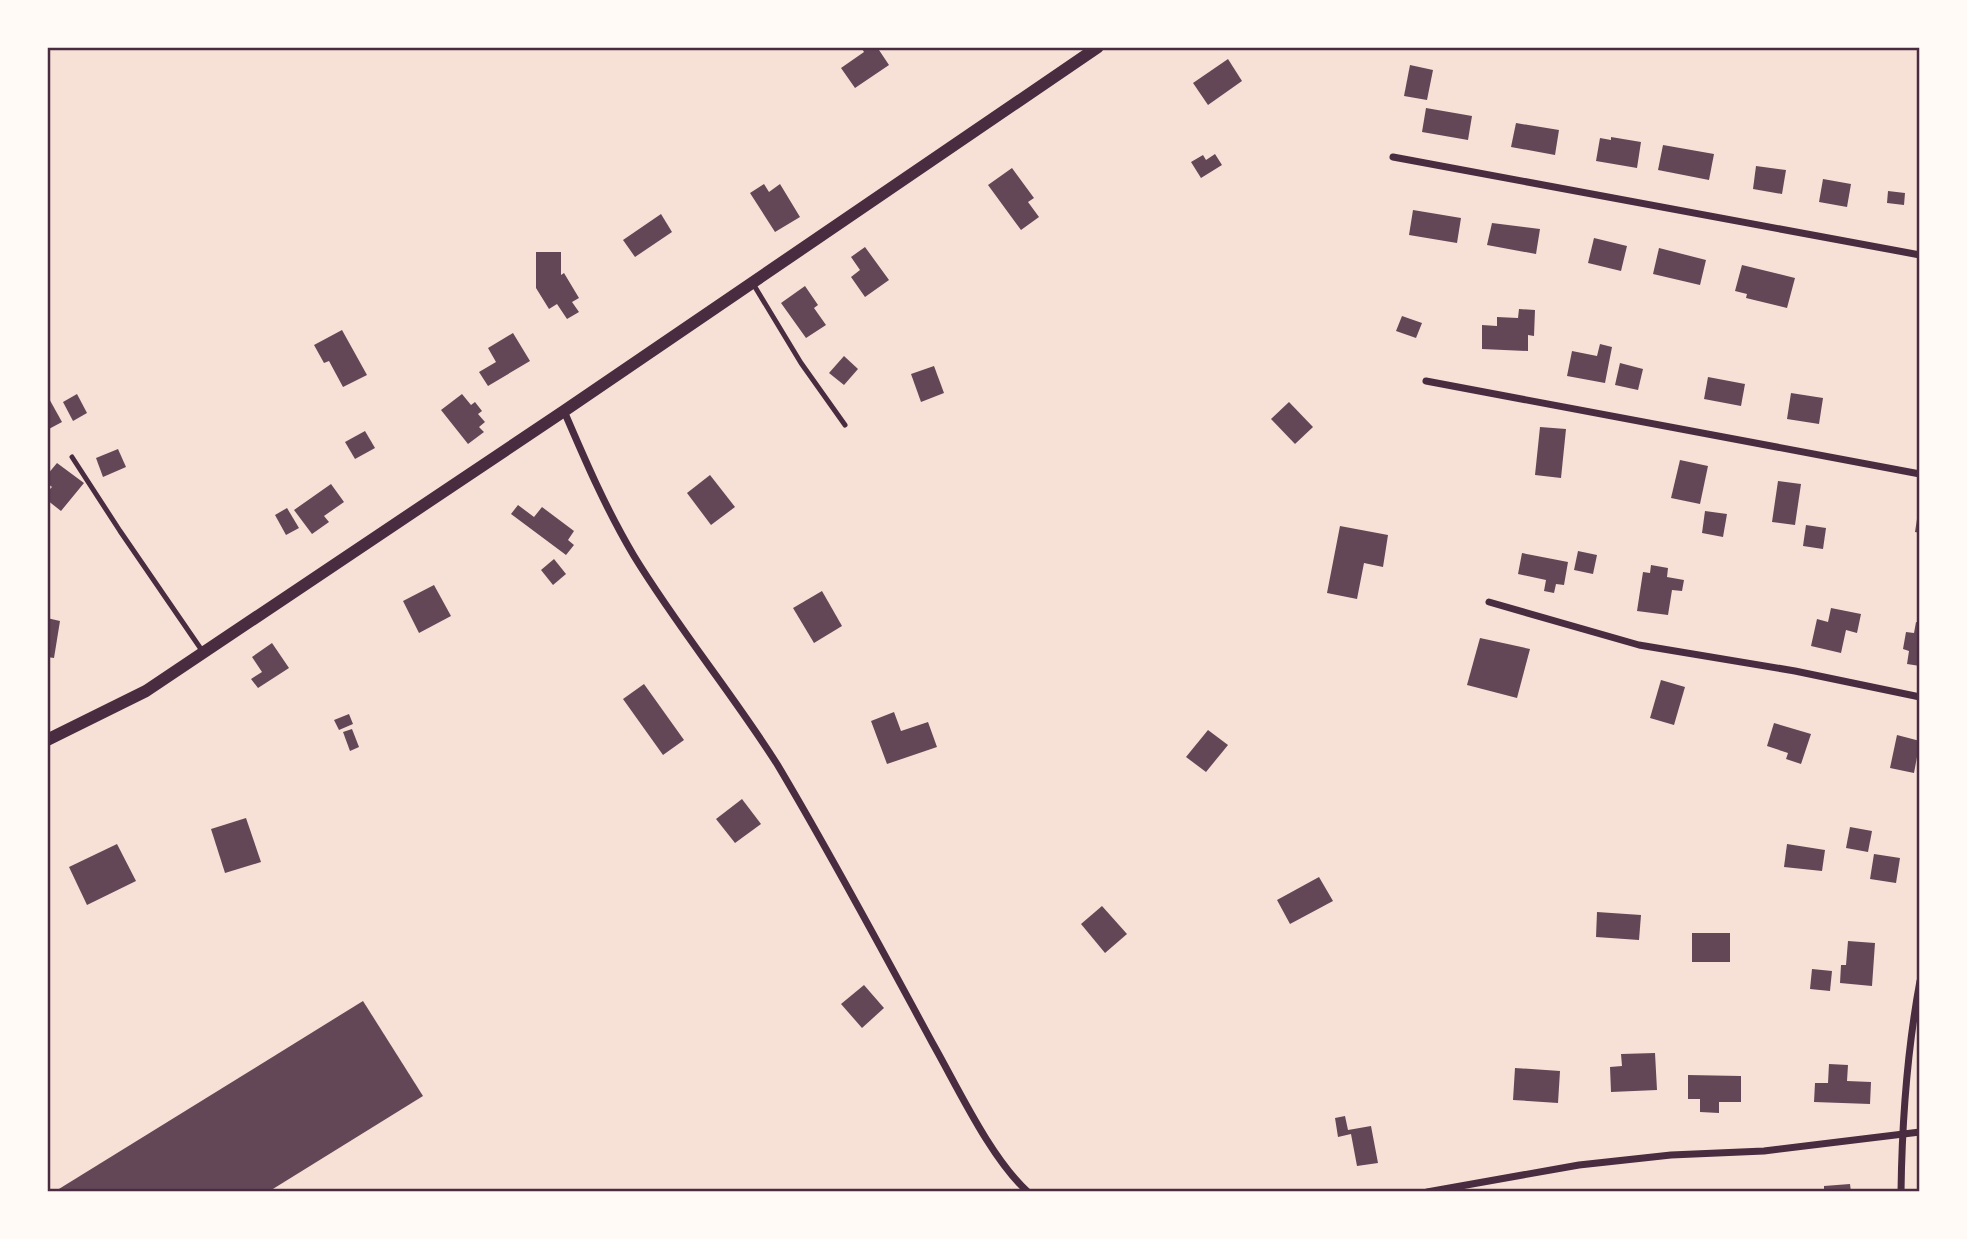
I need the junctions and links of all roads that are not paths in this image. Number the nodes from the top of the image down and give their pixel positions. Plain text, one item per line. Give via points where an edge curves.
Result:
1 (1098, 47) edge
2 (1393, 157) dead end
3 (1920, 255) edge
4 (752, 282) junction
5 (1426, 381) dead end
6 (564, 411) junction
7 (845, 425) dead end
8 (72, 457) dead end
9 (1920, 474) edge
10 (1489, 602) dead end
11 (204, 653) junction
12 (1920, 697) edge
13 (47, 740) edge
14 (1920, 981) edge
15 (1920, 1132) edge
16 (1902, 1134) junction
17 (1028, 1192) edge
18 (1427, 1192) edge
19 (1901, 1192) edge

1 - 4 street
2 - 3 street
4 - 6 street
4 - 7 lane
5 - 9 street
6 - 11 street
6 - 17 street via 600,496 634,556 777,764 964,1099 1007,1169
8 - 11 lane
10 - 12 street via 1639,645
11 - 13 street via 146,691
14 - 16 street via 1910,1036
15 - 16 street
16 - 18 street via 1763,1151 1579,1164
16 - 19 street

